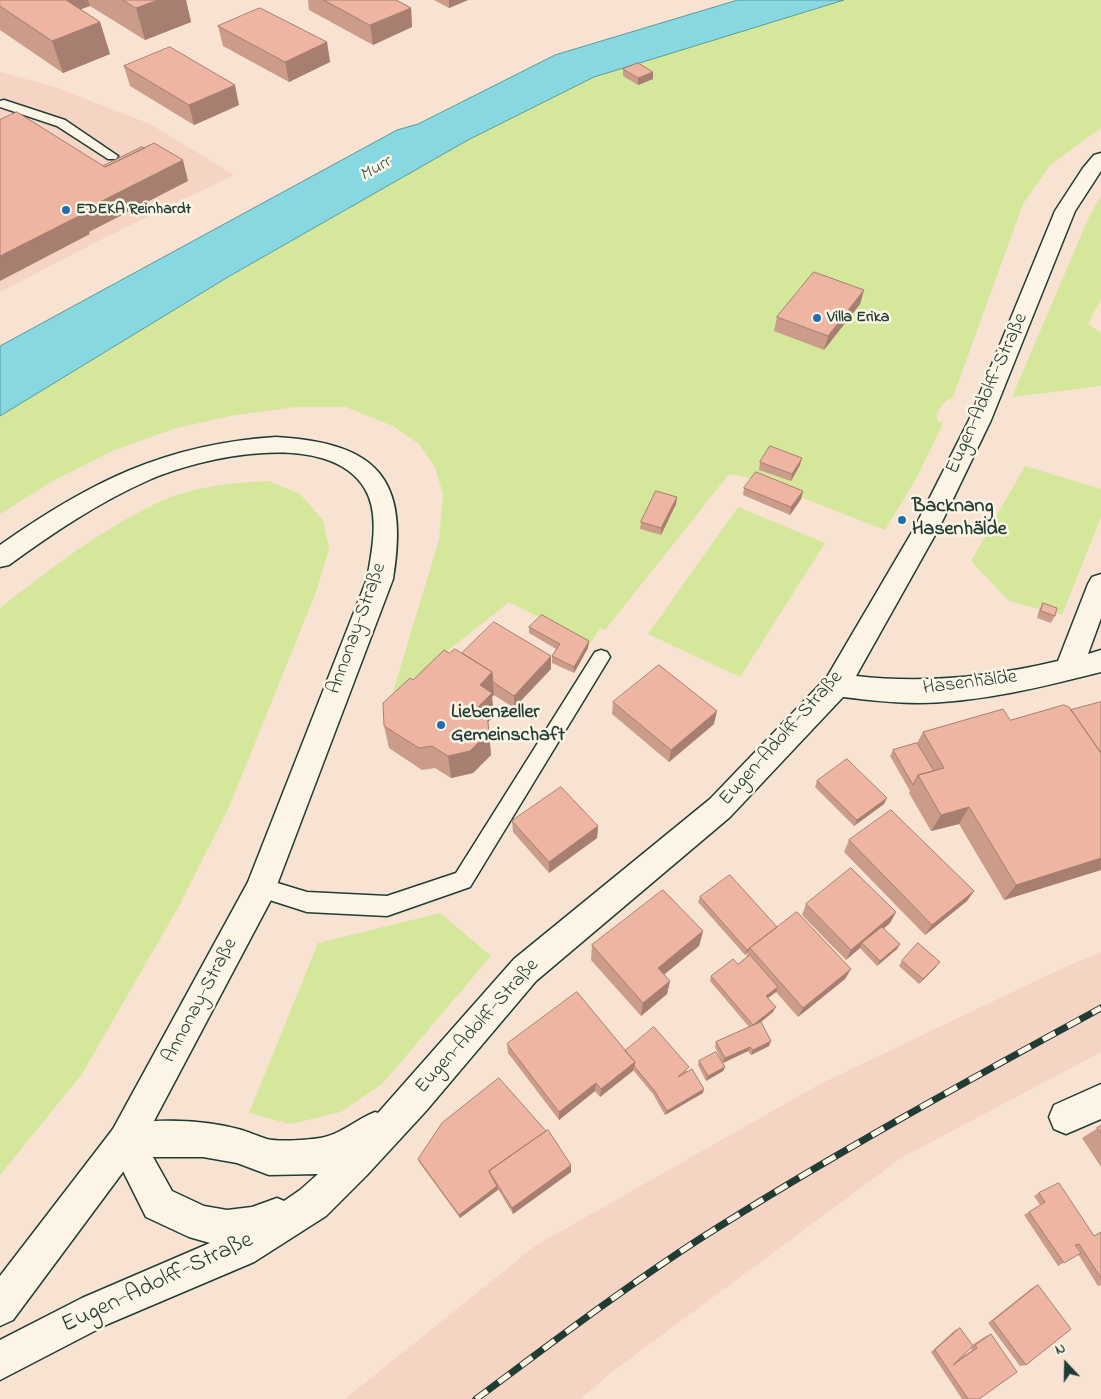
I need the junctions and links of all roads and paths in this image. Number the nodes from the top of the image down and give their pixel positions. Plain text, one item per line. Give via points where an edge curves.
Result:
1 (1, 105) edge
2 (112, 156) dead end
3 (1101, 159) edge
4 (0, 558) edge
5 (1101, 584) edge
6 (601, 657) dead end
7 (1101, 661) edge
8 (1068, 670) junction
9 (837, 685) junction
10 (261, 888) junction
11 (414, 1099) junction
12 (1101, 1101) edge
13 (1066, 1117) dead end
14 (125, 1141) junction
15 (313, 1203) junction
16 (0, 1307) edge
17 (0, 1361) edge

1 - 2 lane via 61,123
3 - 9 street, Eugen-Adolff-Straße via 1065,211 984,413 927,528
4 - 10 street, Annonay-Straße via 62,516 114,487 161,466 225,449 266,445 306,447 338,455 366,473 383,505 386,527 380,579
5 - 8 street
6 - 10 lane via 463,880 388,906 307,902
7 - 8 street, Hasenhälde
8 - 9 street, Hasenhälde via 969,688 895,691
9 - 11 street, Eugen-Adolff-Straße via 720,808 525,970
10 - 14 street, Annonay-Straße
11 - 14 street, Eugen-Adolff-Straße via 369,1134 344,1148 320,1156 269,1157 237,1146 203,1140
11 - 15 street, Eugen-Adolff-Straße
12 - 13 street
14 - 15 street, Eugen-Adolff-Straße via 159,1204 202,1224 227,1228 252,1225
14 - 16 street
15 - 17 street, Eugen-Adolff-Straße via 241,1249 95,1312

